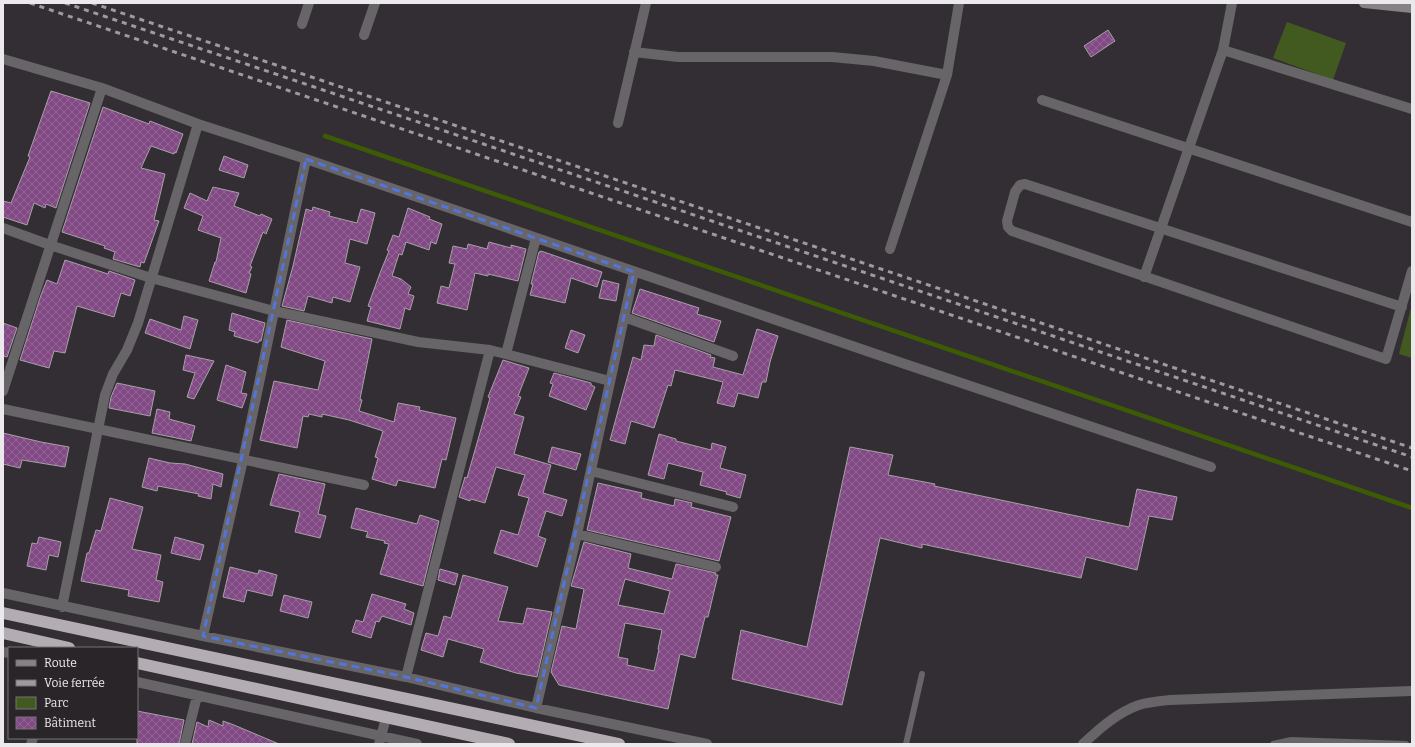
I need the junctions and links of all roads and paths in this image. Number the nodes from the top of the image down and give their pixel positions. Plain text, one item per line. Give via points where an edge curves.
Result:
1 (309, 3) edge
2 (375, 3) edge
3 (646, 3) edge
4 (959, 3) edge
5 (1232, 3) edge
6 (1364, 3) edge
7 (1412, 8) edge
8 (302, 24) dead end
9 (364, 35) dead end
10 (1223, 50) junction
11 (634, 52) junction
12 (3, 59) edge
13 (947, 75) junction
14 (102, 88) junction
15 (1042, 100) dead end
16 (1412, 109) edge
17 (618, 123) dead end
18 (198, 124) junction
19 (1189, 148) junction
20 (306, 158) junction
21 (1412, 222) edge
22 (3, 228) edge
23 (1161, 228) junction
24 (536, 238) junction
25 (50, 245) junction
26 (890, 249) dead end
27 (1412, 271) edge
28 (634, 272) junction
29 (1144, 277) junction
30 (151, 278) junction
31 (1402, 307) junction
32 (274, 311) junction
33 (624, 317) junction
34 (490, 350) junction
35 (506, 354) junction
36 (733, 356) dead end
37 (610, 381) junction
38 (3, 391) edge
39 (3, 409) edge
40 (97, 429) junction
41 (242, 460) junction
42 (1211, 467) dead end
43 (591, 471) junction
44 (364, 485) dead end
45 (733, 507) dead end
46 (577, 534) junction
47 (716, 567) dead end
48 (3, 593) edge
49 (62, 606) junction
50 (3, 613) edge
51 (3, 633) edge
52 (203, 636) junction
53 (65, 647) edge
54 (138, 663) edge
55 (922, 674) dead end
56 (406, 677) junction
57 (138, 682) edge
58 (1412, 692) edge
59 (197, 696) junction
60 (536, 708) junction
61 (386, 718) junction
62 (380, 740) edge
63 (186, 744) edge
64 (417, 744) edge
65 (509, 744) edge
66 (619, 744) edge
67 (707, 744) edge
68 (906, 744) edge
69 (1083, 744) edge
70 (1273, 744) edge
71 (1406, 744) edge

1 - 8 street
2 - 9 street
3 - 11 street
4 - 13 street
5 - 10 street
6 - 7 street
10 - 16 street
10 - 19 street
11 - 13 street via 678,57 832,57 874,61
11 - 17 street
12 - 14 street
13 - 26 street
14 - 18 street
14 - 25 street
15 - 19 street
18 - 20 street
18 - 30 street
19 - 21 street
19 - 23 street
20 - 24 street
20 - 32 street
22 - 25 street
23 - 29 street
23 - 29 street via 1025,184 1015,192 1006,221 1012,231
23 - 31 street
24 - 28 street
24 - 35 street
25 - 30 street
25 - 38 street
27 - 31 street
28 - 33 street
28 - 42 street
29 - 31 street via 1386,359
30 - 32 street
30 - 40 street via 138,323 105,395
32 - 34 street via 418,342
32 - 41 street
33 - 36 street
33 - 37 street
34 - 35 street
34 - 56 street
35 - 37 street
37 - 43 street
39 - 40 street
40 - 41 street
40 - 49 street
41 - 44 street
41 - 52 street
43 - 45 street
43 - 46 street
46 - 47 street
46 - 60 street
48 - 49 street
49 - 52 street
50 - 66 highway
51 - 53 highway
52 - 56 street
54 - 61 highway
55 - 68 lane
56 - 60 street
57 - 59 street
58 - 69 street via 1170,700 1138,705 1116,716
59 - 62 street
59 - 63 street
60 - 67 street
61 - 62 street
61 - 65 highway
62 - 64 street
70 - 71 lane via 1290,740

